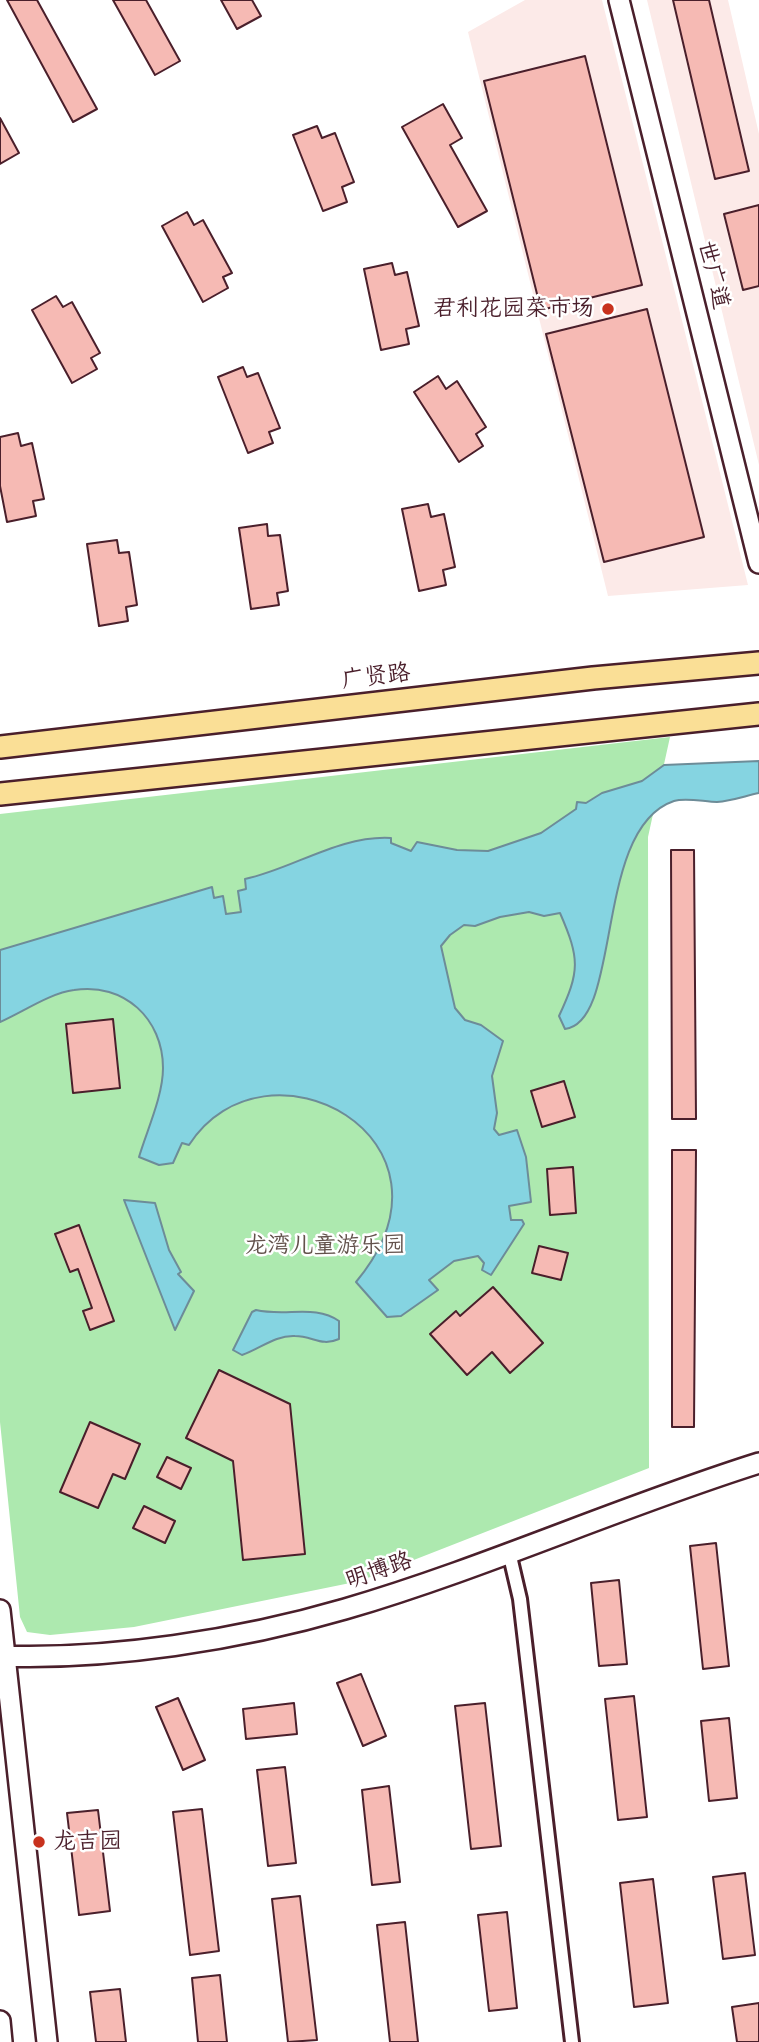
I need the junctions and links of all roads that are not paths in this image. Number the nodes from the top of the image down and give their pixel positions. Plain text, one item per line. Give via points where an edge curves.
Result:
1 (619, 0) edge
2 (759, 563) edge
3 (759, 663) edge
4 (759, 714) edge
5 (0, 747) edge
6 (0, 794) edge
7 (759, 1463) edge
8 (509, 1552) junction
9 (0, 1610) edge
10 (3, 1656) edge
11 (0, 2021) edge
12 (2, 2042) edge
13 (47, 2042) edge
14 (572, 2042) edge

1 - 2 street, 世广道
3 - 5 main road, 广贤路
4 - 6 main road
7 - 8 street, 明博路
8 - 10 street, 明博路 via 345,1609 248,1633 149,1650
8 - 14 street via 520,1599
9 - 10 street
10 - 13 street
11 - 12 street

